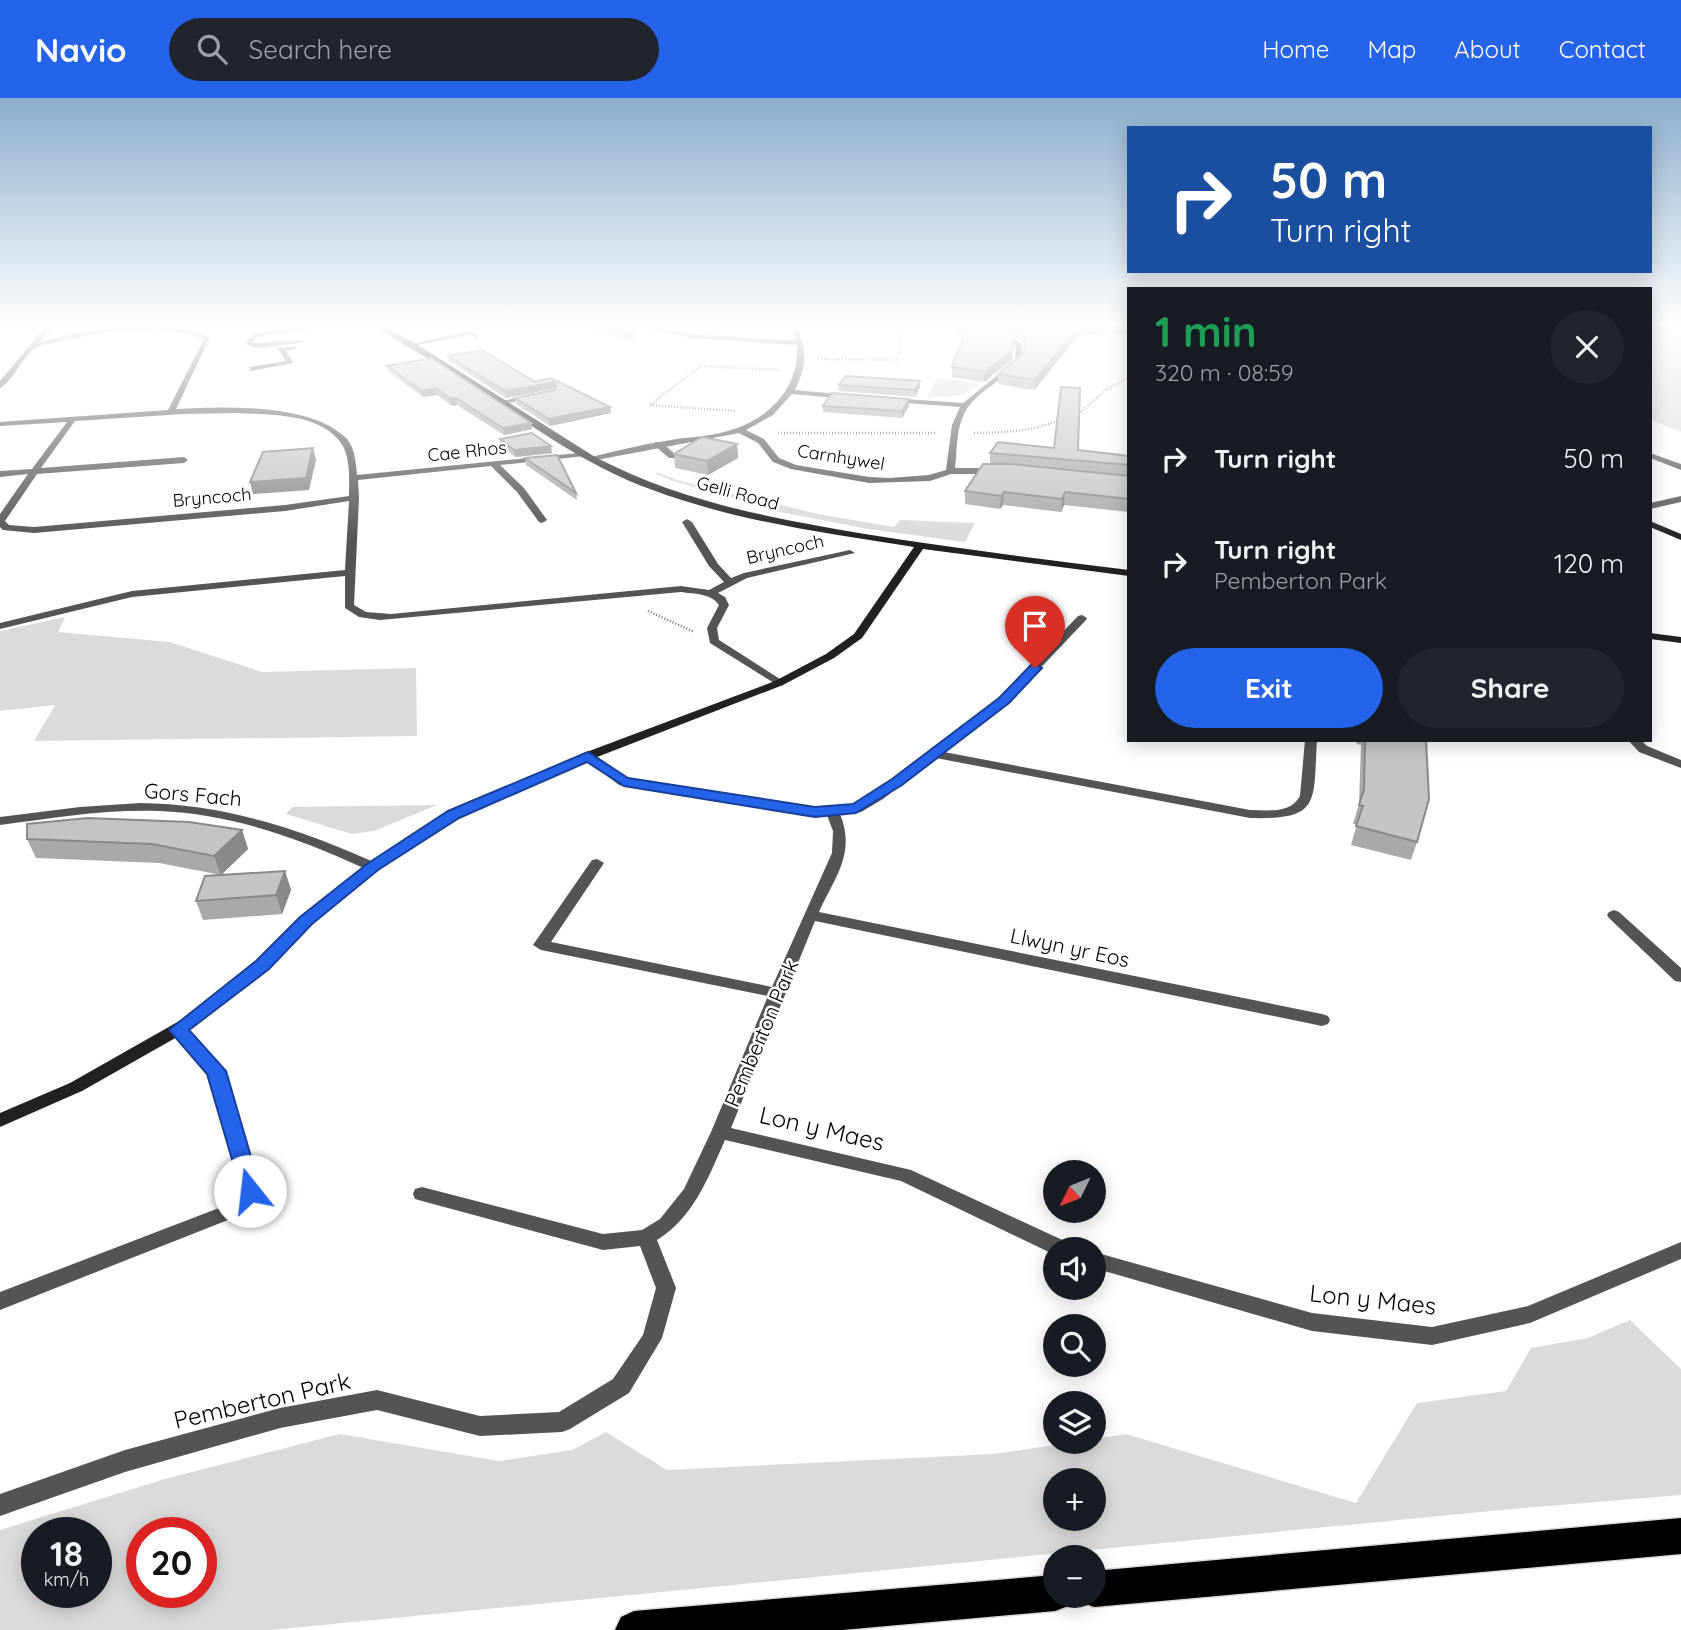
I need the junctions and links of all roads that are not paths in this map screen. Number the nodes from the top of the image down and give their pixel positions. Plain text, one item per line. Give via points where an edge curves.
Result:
1 (178, 397) edge
2 (496, 397) edge
3 (524, 397) edge
4 (786, 397) edge
5 (975, 397) edge
6 (884, 399) edge
7 (503, 402) junction
8 (964, 405) junction
9 (170, 414) junction
10 (72, 420) junction
11 (0, 424) edge
12 (740, 430) junction
13 (698, 438) junction
14 (657, 444) junction
15 (709, 448) edge
16 (589, 456) junction
17 (672, 456) edge
18 (1652, 456) edge
19 (184, 460) dead end
20 (493, 464) junction
21 (1681, 467) edge
22 (34, 471) junction
23 (950, 471) junction
24 (1011, 471) edge
25 (0, 474) edge
26 (352, 478) junction
27 (355, 498) junction
28 (1681, 499) edge
29 (1652, 506) edge
30 (542, 520) dead end
31 (0, 521) edge
32 (687, 522) dead end
33 (1652, 525) edge
34 (1681, 537) edge
35 (920, 546) junction
36 (850, 552) dead end
37 (348, 573) junction
38 (1127, 573) edge
39 (729, 582) junction
40 (710, 593) junction
41 (1082, 618) dead end
42 (0, 626) edge
43 (1652, 636) edge
44 (1681, 640) edge
45 (779, 683) junction
46 (1311, 742) edge
47 (1636, 742) edge
48 (934, 754) junction
49 (588, 756) junction
50 (1681, 764) edge
51 (832, 812) junction
52 (0, 821) edge
53 (597, 863) dead end
54 (373, 867) junction
55 (810, 915) junction
56 (1614, 915) dead end
57 (1681, 977) edge
58 (778, 993) junction
59 (1322, 1020) dead end
60 (178, 1030) junction
61 (0, 1120) edge
62 (720, 1132) junction
63 (422, 1194) dead end
64 (646, 1237) junction
65 (1043, 1240) edge
66 (1681, 1250) edge
67 (1106, 1263) edge
68 (0, 1301) edge
69 (0, 1505) edge
70 (1681, 1536) edge
71 (1106, 1588) edge
72 (1043, 1593) edge
73 (634, 1630) edge

1 - 9 street
2 - 7 main road, Gelli Road
3 - 7 street
4 - 12 street, Cae Rhos via 771,413
5 - 8 street
6 - 8 street
7 - 16 main road, Gelli Road
8 - 23 street
9 - 10 street
9 - 26 street via 255,410 316,422 345,442
10 - 11 street
10 - 22 street
12 - 13 street, Cae Rhos
12 - 23 street, Carnhywel via 761,441 776,460 794,467 890,481 930,478
13 - 14 street, Cae Rhos
13 - 15 street
14 - 16 street, Cae Rhos
14 - 17 street
16 - 20 street, Cae Rhos
16 - 35 main road, Gelli Road via 627,476 718,507 779,523
18 - 21 street
19 - 22 street
20 - 26 street, Cae Rhos
20 - 30 street via 512,480
22 - 25 street
22 - 31 street
23 - 24 street, Carnhywel
26 - 27 street
27 - 31 street, Bryncoch via 34,530 6,528
27 - 37 street
28 - 29 street
32 - 39 street, Bryncoch
33 - 34 main road
35 - 38 main road, Gelli Road
35 - 45 main road via 858,636
36 - 39 street, Bryncoch
37 - 40 street via 349,606 353,612 376,617 681,589
37 - 42 street via 132,594
39 - 40 street, Bryncoch
40 - 45 street via 724,605 712,628 714,641
41 - 48 street via 1004,700
43 - 44 main road
45 - 49 main road
46 - 48 street via 1304,803 1278,815 1250,814
47 - 50 street
48 - 51 street via 856,809
49 - 51 street via 624,782
49 - 54 main road via 454,814
51 - 55 street, Pemberton Park via 840,831 839,853
52 - 54 street, Gors Fach via 158,807 276,826
53 - 58 street via 541,945
54 - 60 main road via 306,921 262,965
55 - 58 street, Pemberton Park
55 - 59 street, Llwyn yr Eos
56 - 57 street
58 - 62 street, Pemberton Park
60 - 61 main road via 76,1087
60 - 68 street via 216,1071 250,1191 226,1213
62 - 64 street, Pemberton Park via 691,1194 667,1224
62 - 65 street, Lon y Maes via 905,1175
63 - 64 street via 603,1242
64 - 69 street, Pemberton Park via 666,1288 652,1338 621,1386 562,1422 480,1426 377,1400 280,1418 125,1461
66 - 67 street, Lon y Maes via 1530,1314 1432,1336 1311,1322
70 - 71 highway
72 - 73 highway

